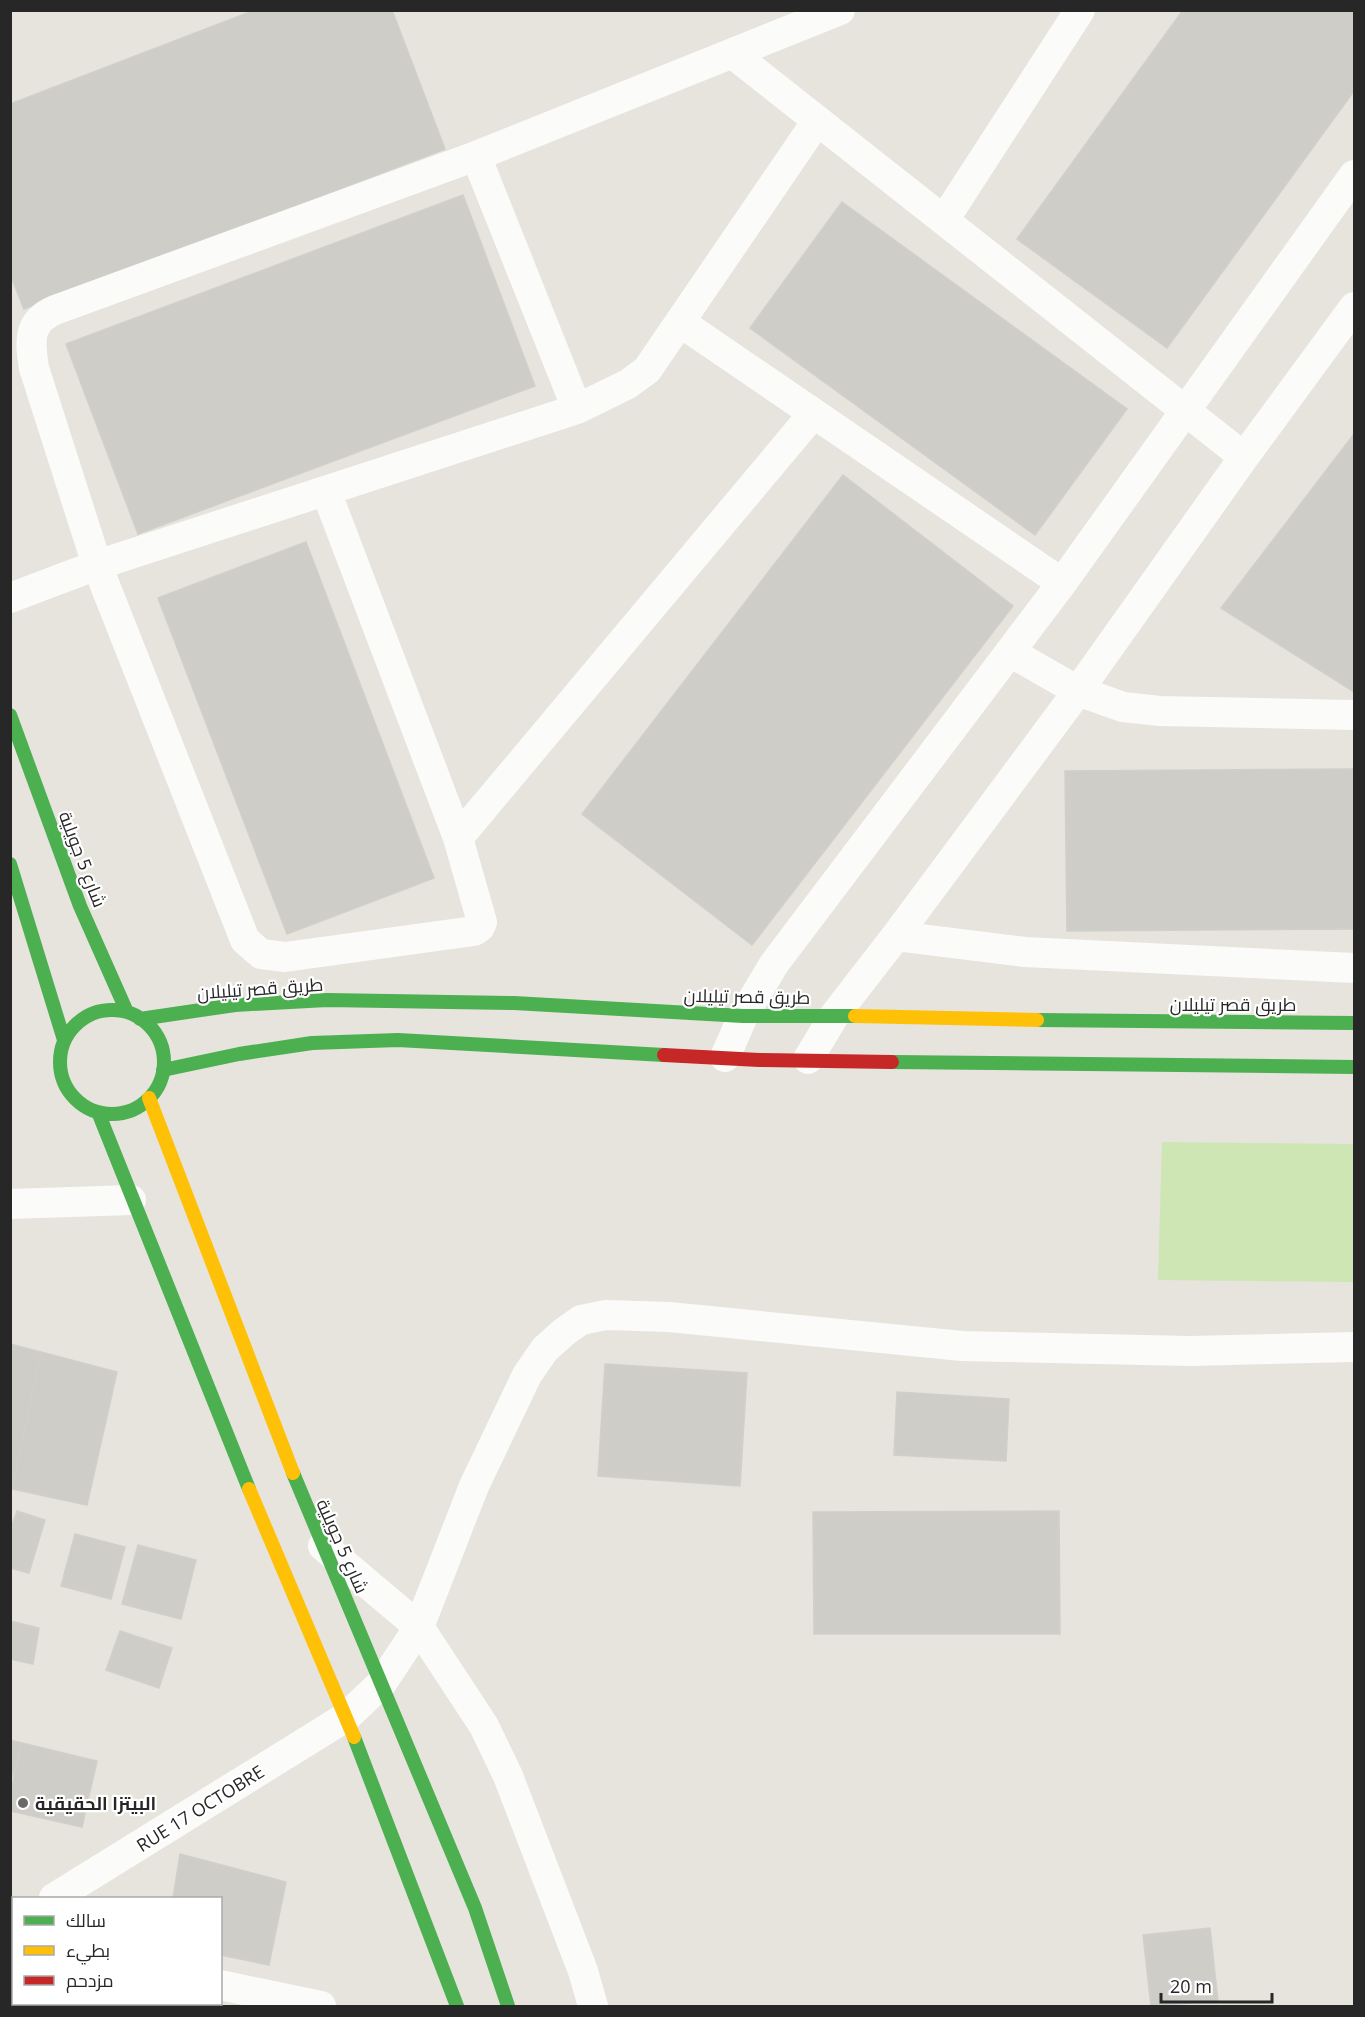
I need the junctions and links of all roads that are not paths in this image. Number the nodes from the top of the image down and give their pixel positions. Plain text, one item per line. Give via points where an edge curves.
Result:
1 (840, 10) edge
2 (1080, 10) edge
3 (733, 54) junction
4 (817, 121) junction
5 (476, 156) junction
6 (1354, 175) edge
7 (944, 220) junction
8 (1354, 307) edge
9 (680, 322) junction
10 (577, 409) junction
11 (1186, 412) junction
12 (813, 414) junction
13 (1244, 457) junction
14 (326, 491) junction
15 (97, 565) junction
16 (1062, 583) junction
17 (10, 598) edge
18 (1010, 652) junction
19 (1078, 690) junction
20 (10, 715) edge
21 (1354, 715) edge
22 (458, 838) junction
23 (10, 864) edge
24 (896, 936) junction
25 (1354, 968) edge
26 (127, 1012) junction
27 (834, 1016) junction
28 (743, 1017) junction
29 (140, 1019) junction
30 (1354, 1023) edge
31 (64, 1040) junction
32 (725, 1057) junction
33 (808, 1059) junction
34 (1354, 1067) edge
35 (163, 1070) junction
36 (149, 1098) junction
37 (98, 1112) junction
38 (132, 1200) junction
39 (10, 1204) edge
40 (1354, 1347) edge
41 (323, 1546) junction
42 (419, 1627) junction
43 (382, 1683) junction
44 (346, 1717) junction
45 (57, 1897) edge
46 (222, 1984) edge
47 (321, 2007) edge
48 (457, 2007) edge
49 (508, 2007) edge
50 (593, 2007) edge

1 - 3 street
2 - 7 street
3 - 4 street
3 - 5 street
4 - 7 street
4 - 9 street
5 - 10 street
5 - 15 street via 54,310 36,323 30,340 34,368
6 - 11 street
7 - 11 street
8 - 13 street
9 - 10 street via 647,370
9 - 12 street
10 - 14 street
11 - 13 street
11 - 16 street
12 - 16 street
12 - 22 street
13 - 19 street
14 - 15 street
14 - 22 street
15 - 17 street
15 - 22 street via 246,940 261,954 285,957 477,930 482,920
16 - 18 street
18 - 19 street
18 - 28 street via 774,964
19 - 21 street via 1123,707 1160,711
19 - 24 street
20 - 26 main road, شارع 5 جويلية via 80,906
23 - 31 main road
24 - 25 street via 1025,952
24 - 27 street
26 - 29 main road
26 - 31 main road via 113,1010 84,1017
27 - 28 main road, طريق قصر تيليلان
27 - 30 main road, طريق قصر تيليلان
27 - 33 street
28 - 29 main road, طريق قصر تيليلان via 503,1003 327,1000 235,1005
28 - 32 street
29 - 35 main road via 159,1041
31 - 37 main road via 60,1071 65,1086 75,1099
32 - 33 main road
32 - 35 main road via 398,1040 312,1043
33 - 34 main road
35 - 36 main road
36 - 37 main road via 120,1113
36 - 41 main road, شارع 5 جويلية
37 - 38 main road
38 - 39 street
38 - 44 main road
40 - 42 street, RUE 17 OCTOBRE via 1190,1351 962,1346 669,1317 606,1315 581,1320 545,1349 527,1375 474,1486
41 - 42 street
41 - 43 main road, شارع 5 جويلية
42 - 43 street, RUE 17 OCTOBRE
42 - 50 street via 484,1726 508,1776 583,1971
43 - 44 street, RUE 17 OCTOBRE
43 - 49 main road, شارع 5 جويلية via 475,1908
44 - 45 street, RUE 17 OCTOBRE
44 - 48 main road
46 - 47 street

